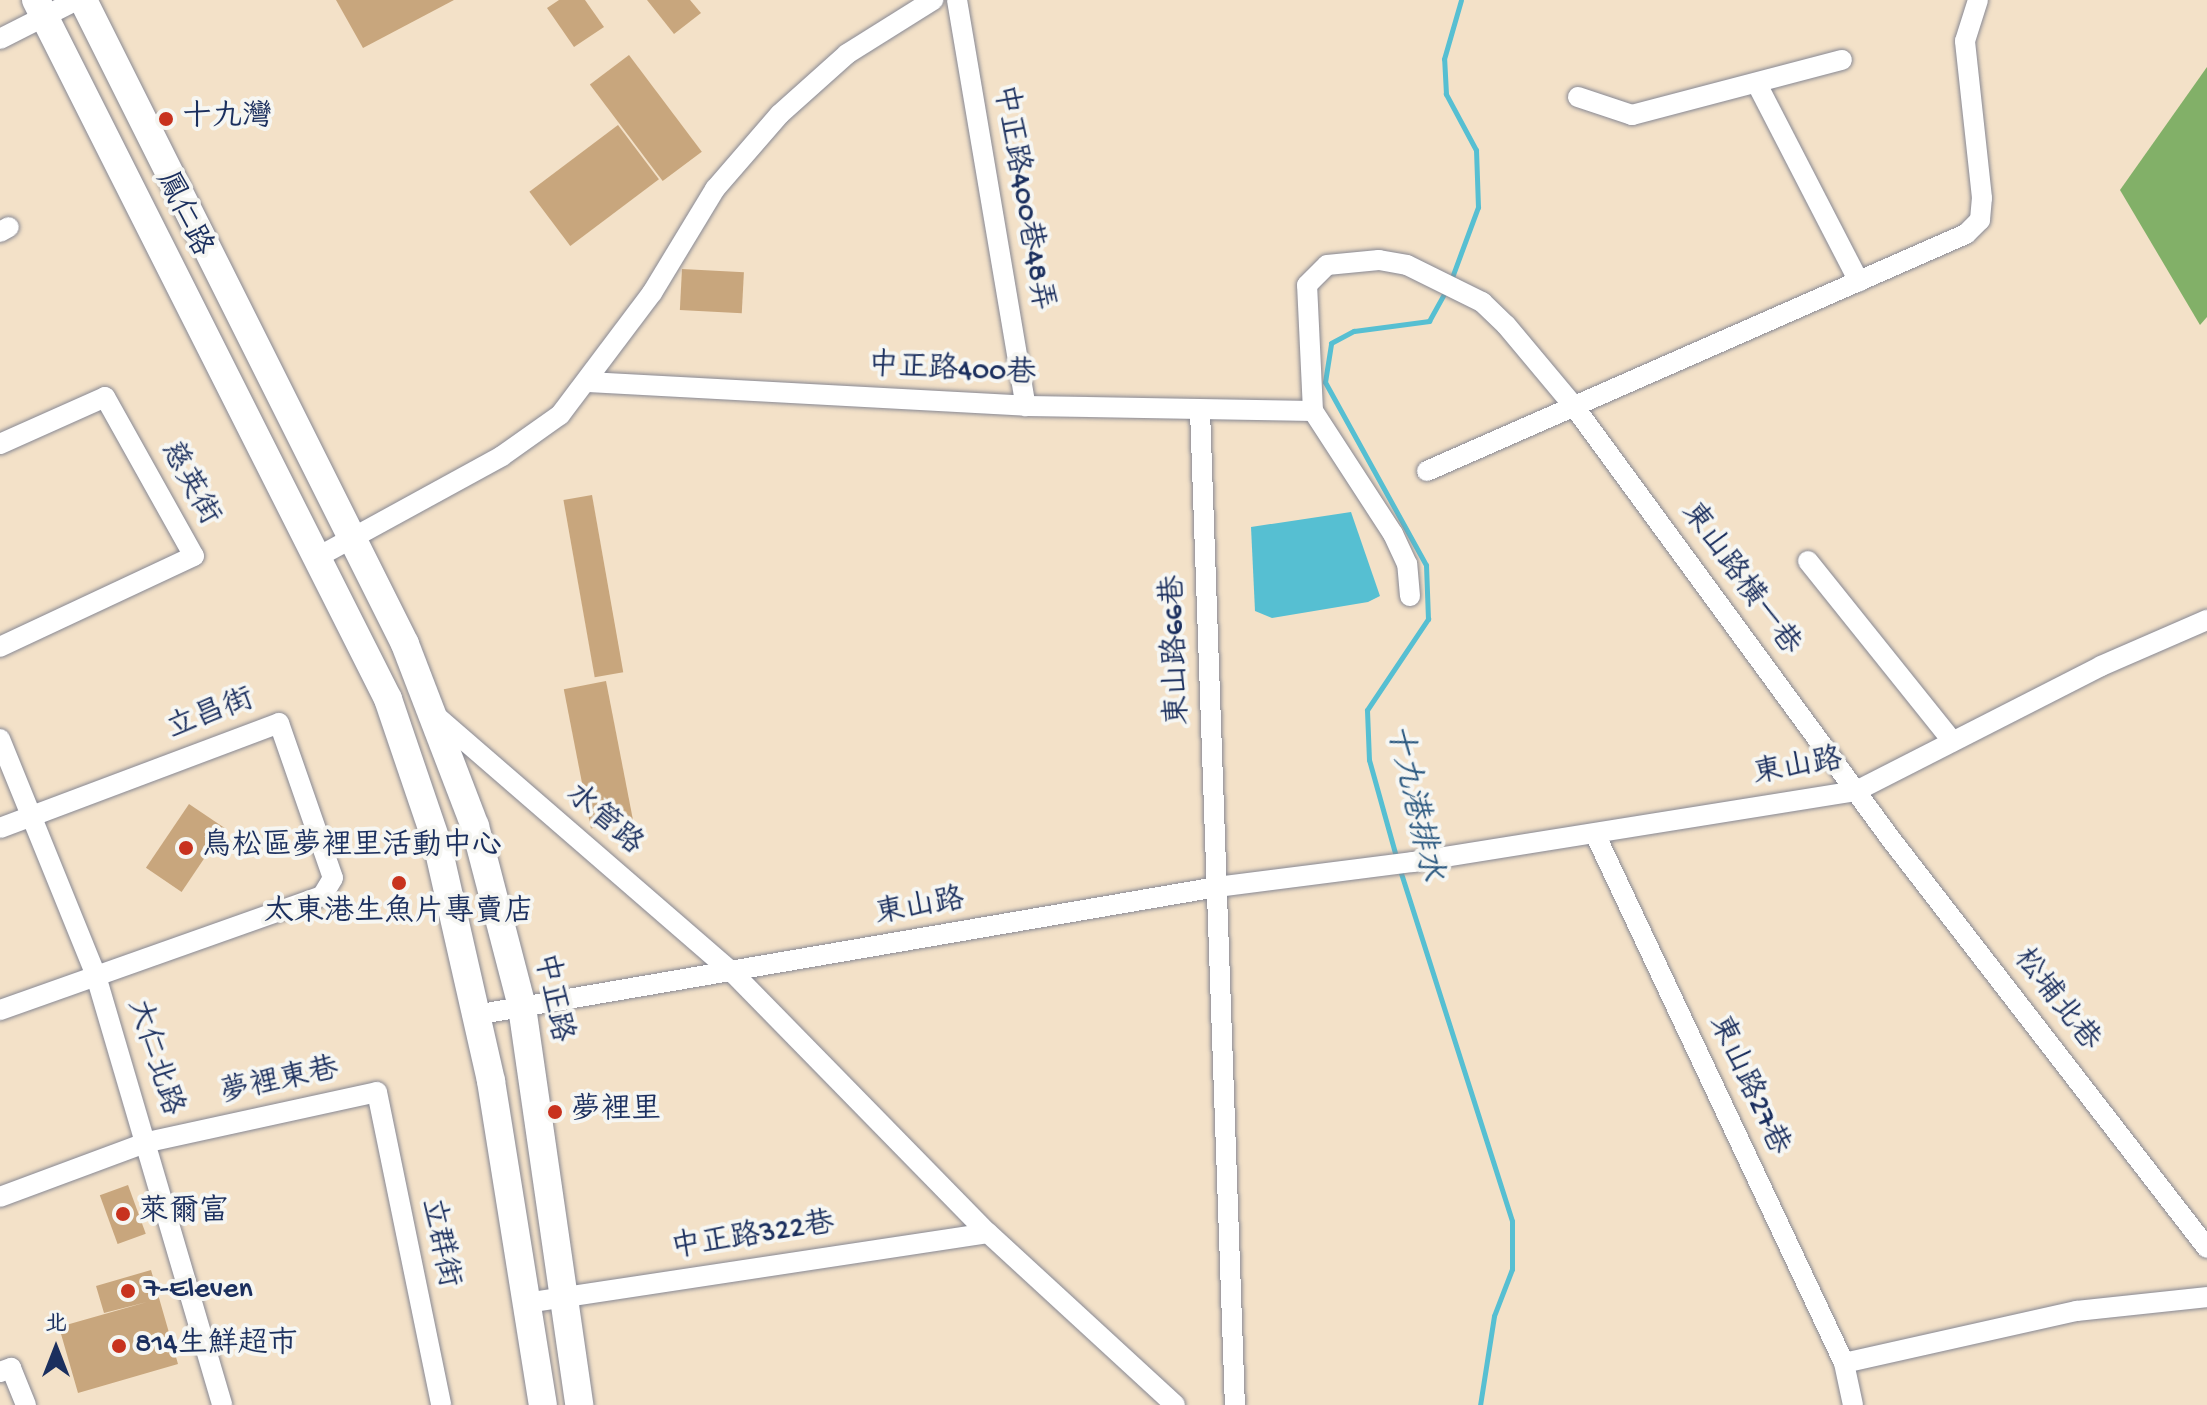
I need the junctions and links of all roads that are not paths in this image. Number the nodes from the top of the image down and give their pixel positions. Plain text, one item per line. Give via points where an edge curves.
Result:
1 (80, 0) edge
2 (933, 0) edge
3 (957, 0) edge
4 (1978, 0) edge
5 (41, 9) edge
6 (0, 39) edge
7 (1842, 60) dead end
8 (1758, 86) junction
9 (1578, 97) dead end
10 (1859, 282) junction
11 (588, 382) junction
12 (1573, 405) junction
13 (1026, 406) junction
14 (1200, 410) junction
15 (1313, 411) junction
16 (0, 444) edge
17 (307, 449) joint
18 (1427, 471) dead end
19 (351, 538) junction
20 (316, 558) junction
21 (1808, 561) dead end
22 (1410, 596) dead end
23 (2207, 620) edge
24 (0, 647) edge
25 (434, 714) junction
26 (0, 739) edge
27 (1952, 741) junction
28 (1856, 791) junction
29 (34, 815) junction
30 (0, 828) edge
31 (1595, 834) junction
32 (1217, 887) junction
33 (733, 973) junction
34 (96, 976) junction
35 (522, 1007) junction
36 (0, 1010) edge
37 (475, 1015) junction
38 (377, 1092) joint
39 (148, 1142) junction
40 (0, 1197) edge
41 (988, 1233) junction
42 (2207, 1248) edge
43 (562, 1297) junction
44 (2207, 1297) edge
45 (526, 1303) junction
46 (1844, 1363) junction
47 (6, 1370) edge
48 (1169, 1399) edge
49 (26, 1405) edge
50 (222, 1405) edge
51 (441, 1405) edge
52 (543, 1405) edge
53 (579, 1405) edge
54 (1235, 1405) edge
55 (1853, 1405) edge

1 - 5 street
1 - 17 main road, 鳳仁路
2 - 11 street via 847,54 780,114 715,189 652,293
3 - 13 street, 中正路400巷48弄
4 - 10 street via 1965,41 1980,220 1966,234
5 - 6 street
5 - 20 main road, 鳳仁路
7 - 8 street
8 - 9 street via 1632,115
8 - 10 street
10 - 12 street
11 - 13 street, 中正路400巷
11 - 19 street via 560,415 502,456
12 - 15 street, 東山路橫一巷 via 1482,302 1407,265 1379,260 1339,263 1314,273 1307,285
12 - 18 street
12 - 28 street, 東山路橫一巷
13 - 14 street, 中正路400巷
14 - 15 street, 中正路400巷
14 - 32 street, 東山路66巷
15 - 22 street via 1393,534 1407,564
16 - 24 street, 慈英街 via 105,397 194,556
17 - 19 main road, 中正路
19 - 20 street
19 - 25 main road, 中正路
20 - 37 main road via 388,699 437,843
21 - 27 street
23 - 27 street, 東山路
25 - 33 street, 水管路
25 - 35 main road, 中正路 via 475,826
26 - 29 street, 大仁北路
27 - 28 street, 東山路
28 - 31 street, 東山路
28 - 42 street, 松埔北巷
29 - 30 street
29 - 34 street, 大仁北路
29 - 34 street, 立昌街 via 279,723 332,875 326,893
31 - 32 street, 東山路
31 - 46 street, 東山路27巷
32 - 33 street, 東山路
32 - 54 street, 東山路66巷
33 - 35 street, 東山路
33 - 41 street, 水管路
34 - 36 street
34 - 39 street, 大仁北路
35 - 37 street, 東山路
35 - 43 main road, 中正路
37 - 45 main road
38 - 39 street, 夢裡東巷
38 - 51 street, 立群街
39 - 40 street, 夢裡東巷
39 - 50 street, 大仁北路
41 - 43 street, 中正路322巷
41 - 48 street, 水管路
43 - 45 street, 中正路322巷
43 - 53 main road, 中正路
44 - 46 street via 2077,1311
45 - 52 main road
46 - 55 street, 東山路27巷
47 - 49 street

